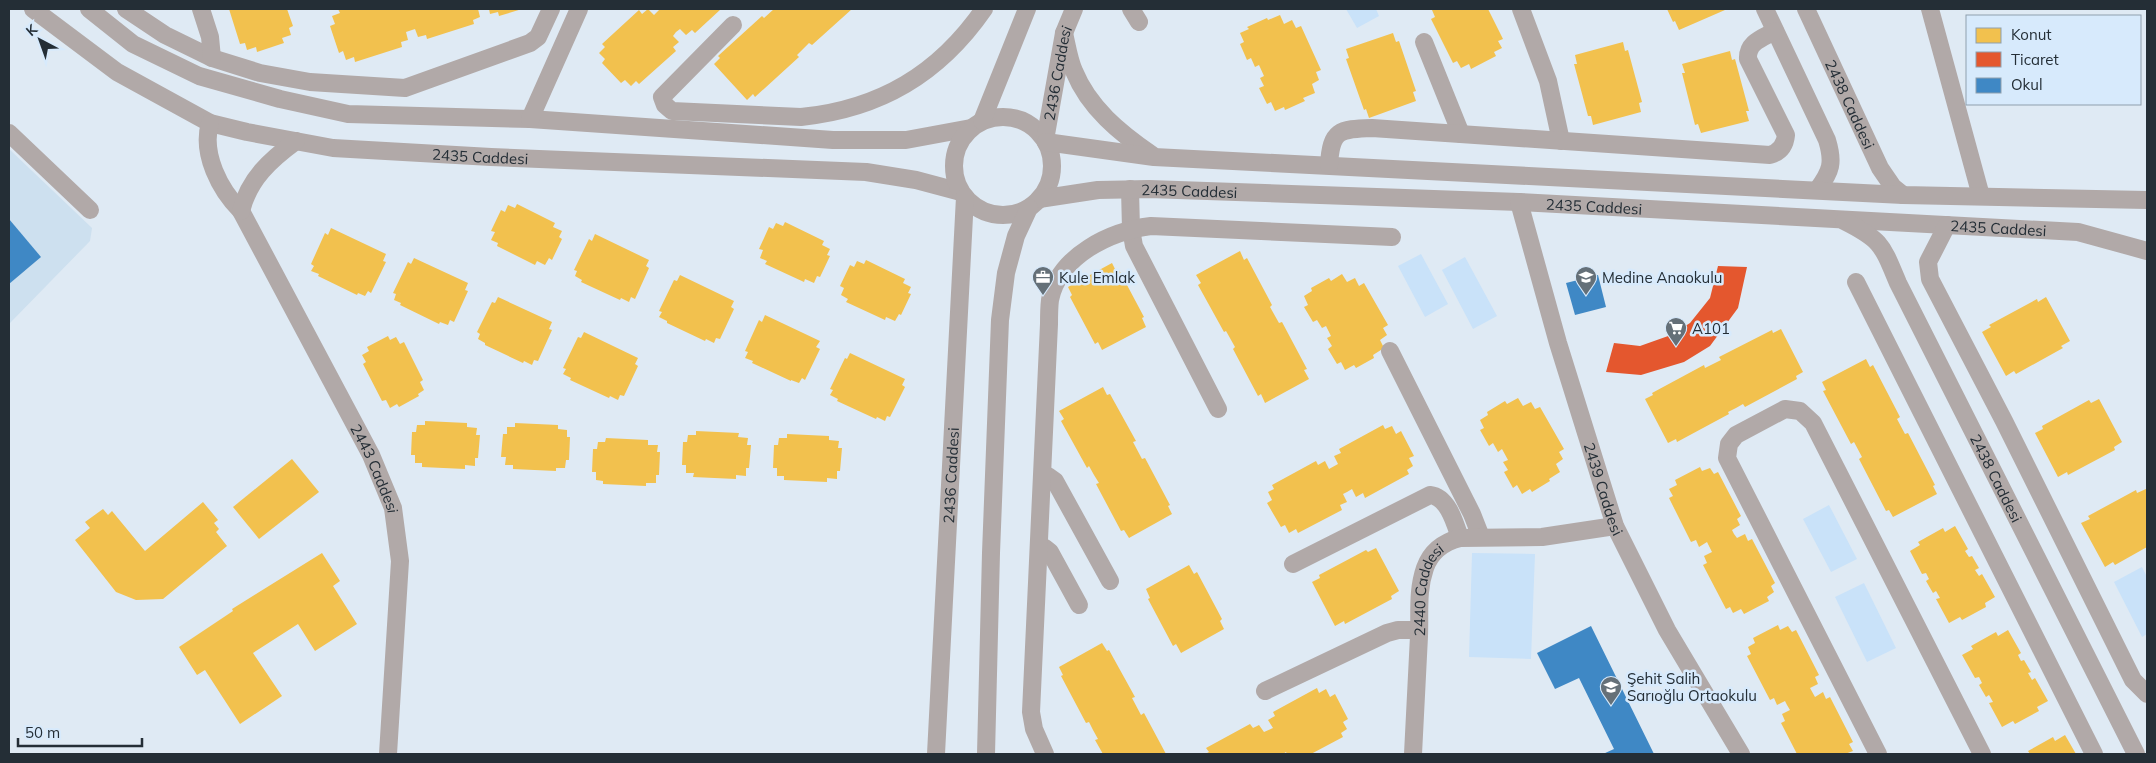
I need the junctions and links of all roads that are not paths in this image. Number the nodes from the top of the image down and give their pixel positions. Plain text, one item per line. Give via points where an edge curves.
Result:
1 (33, 9) edge
2 (89, 9) edge
3 (126, 9) edge
4 (201, 9) edge
5 (551, 9) edge
6 (579, 9) edge
7 (984, 9) edge
8 (1027, 9) edge
9 (1074, 9) edge
10 (1521, 9) edge
11 (1765, 9) edge
12 (1806, 9) edge
13 (1930, 9) edge
14 (733, 25) dead end
15 (1775, 31) junction
16 (1064, 33) junction
17 (1424, 42) dead end
18 (212, 58) junction
19 (530, 119) junction
20 (210, 123) junction
21 (977, 124) junction
22 (9, 133) edge
23 (1461, 134) junction
24 (296, 141) junction
25 (1045, 141) junction
26 (1561, 141) junction
27 (1154, 157) junction
28 (1329, 165) junction
29 (1130, 189) junction
30 (1818, 189) junction
31 (963, 195) junction
32 (1903, 195) junction
33 (1981, 196) junction
34 (2147, 200) edge
35 (1519, 202) junction
36 (1034, 204) junction
37 (90, 210) dead end
38 (241, 212) junction
39 (1840, 219) junction
40 (1947, 225) junction
41 (1131, 229) junction
42 (1392, 237) dead end
43 (2147, 251) edge
44 (1856, 282) dead end
45 (1390, 351) dead end
46 (1218, 410) dead end
47 (1042, 477) junction
48 (1615, 526) junction
49 (1481, 537) junction
50 (1460, 538) junction
51 (1039, 547) junction
52 (1293, 564) dead end
53 (1110, 581) dead end
54 (1079, 605) dead end
55 (1419, 630) junction
56 (1265, 691) dead end
57 (2147, 694) edge
58 (388, 754) edge
59 (936, 754) edge
60 (986, 754) edge
61 (1045, 754) edge
62 (1413, 754) edge
63 (1740, 754) edge
64 (1878, 754) edge
65 (1981, 754) edge
66 (2094, 754) edge
67 (2136, 754) edge

1 - 20 street, 2435 Caddesi via 117,72
2 - 19 street via 134,44 199,76 280,100 348,114
3 - 18 street via 165,35
4 - 18 street via 210,37
5 - 18 street via 538,37 530,43 405,88 285,79
6 - 19 street
7 - 14 street via 939,61 902,88 863,106 801,118 672,111 662,97
8 - 21 street
9 - 16 street, 2436 Caddesi
10 - 26 street via 1548,81
11 - 15 street
12 - 32 street, 2438 Caddesi via 1880,168
13 - 33 street
15 - 26 street via 1753,44 1748,53 1786,135 1784,144 1774,154
15 - 30 street via 1832,157 1828,175
16 - 25 street, 2436 Caddesi
16 - 27 street via 1073,70 1097,109 1126,137
17 - 23 street
19 - 21 street via 833,140 906,140
20 - 24 street, 2435 Caddesi
20 - 38 street, 2443 Caddesi via 207,150 221,185
21 - 25 street via 1001,116 1014,118 1031,125
21 - 31 street via 959,143 954,161 955,180
22 - 37 street
23 - 26 street
23 - 28 street via 1372,128 1346,130 1332,141
24 - 31 street, 2435 Caddesi via 333,148 866,172 916,180
24 - 38 street via 264,166 244,200
25 - 27 street, 2435 Caddesi
25 - 36 street via 1052,160 1052,172 1049,184
27 - 28 street, 2435 Caddesi
28 - 30 street, 2435 Caddesi
29 - 35 street, 2435 Caddesi
29 - 36 street, 2435 Caddesi via 1098,190
29 - 41 street
30 - 32 street, 2435 Caddesi
31 - 36 street, 2435 Caddesi via 992,214 1011,214
31 - 59 street, 2436 Caddesi
32 - 33 street, 2435 Caddesi
33 - 34 street, 2435 Caddesi
35 - 39 street, 2435 Caddesi
35 - 48 street, 2439 Caddesi via 1558,343
36 - 60 street via 1016,236 1006,273 1000,320
38 - 58 street, 2443 Caddesi via 371,455 393,508 400,561
39 - 40 street, 2435 Caddesi
39 - 67 street, 2438 Caddesi via 1874,237 1884,251
40 - 43 street, 2435 Caddesi via 2078,232
40 - 57 street via 1928,262 1930,279 2133,680
41 - 42 street via 1151,226
41 - 46 street via 1134,246
41 - 47 street via 1096,243 1078,256 1052,295
44 - 66 street
45 - 49 street
47 - 51 street
47 - 53 street via 1048,476 1055,481
48 - 49 street, 2440 Caddesi via 1542,537
48 - 63 street, 2439 Caddesi via 1667,630
49 - 50 street, 2440 Caddesi
50 - 52 street via 1443,501 1430,495
50 - 55 street, 2440 Caddesi via 1448,541 1436,550 1425,567 1418,595
51 - 54 street via 1050,552
51 - 61 street via 1031,712 1034,729
55 - 56 street via 1387,633
55 - 62 street, 2440 Caddesi
64 - 65 street via 1727,458 1729,444 1736,435 1785,409 1800,412 1813,423

